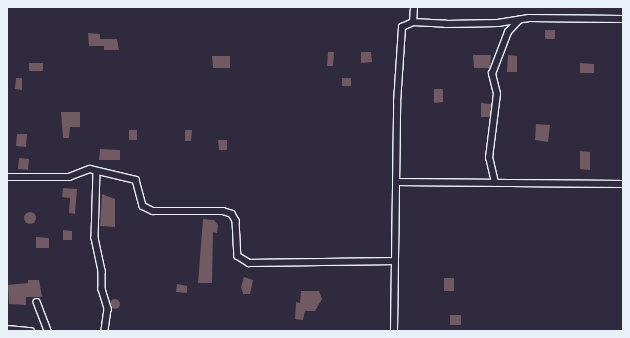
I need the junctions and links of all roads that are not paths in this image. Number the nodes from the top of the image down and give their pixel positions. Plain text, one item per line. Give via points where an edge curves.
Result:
1 (414, 7) edge
2 (623, 19) edge
3 (519, 20) junction
4 (413, 22) junction
5 (97, 171) junction
6 (7, 177) edge
7 (396, 182) junction
8 (495, 183) junction
9 (623, 184) edge
10 (395, 261) junction
11 (37, 302) dead end
12 (7, 329) edge
13 (104, 330) edge
14 (31, 331) edge
15 (48, 331) edge
16 (394, 331) edge

1 - 4 street
2 - 3 street
3 - 4 street via 446,24
3 - 8 street via 508,32 492,74 497,94 489,158
4 - 7 street via 402,27 397,103
5 - 6 street via 90,169 69,177
5 - 10 street via 136,180 143,206 153,211 224,211 232,214 236,221 238,256 250,263
5 - 13 street via 95,238 102,271 102,289 108,309
7 - 8 street
7 - 10 street
8 - 9 street
10 - 16 street
11 - 15 street
12 - 14 street

